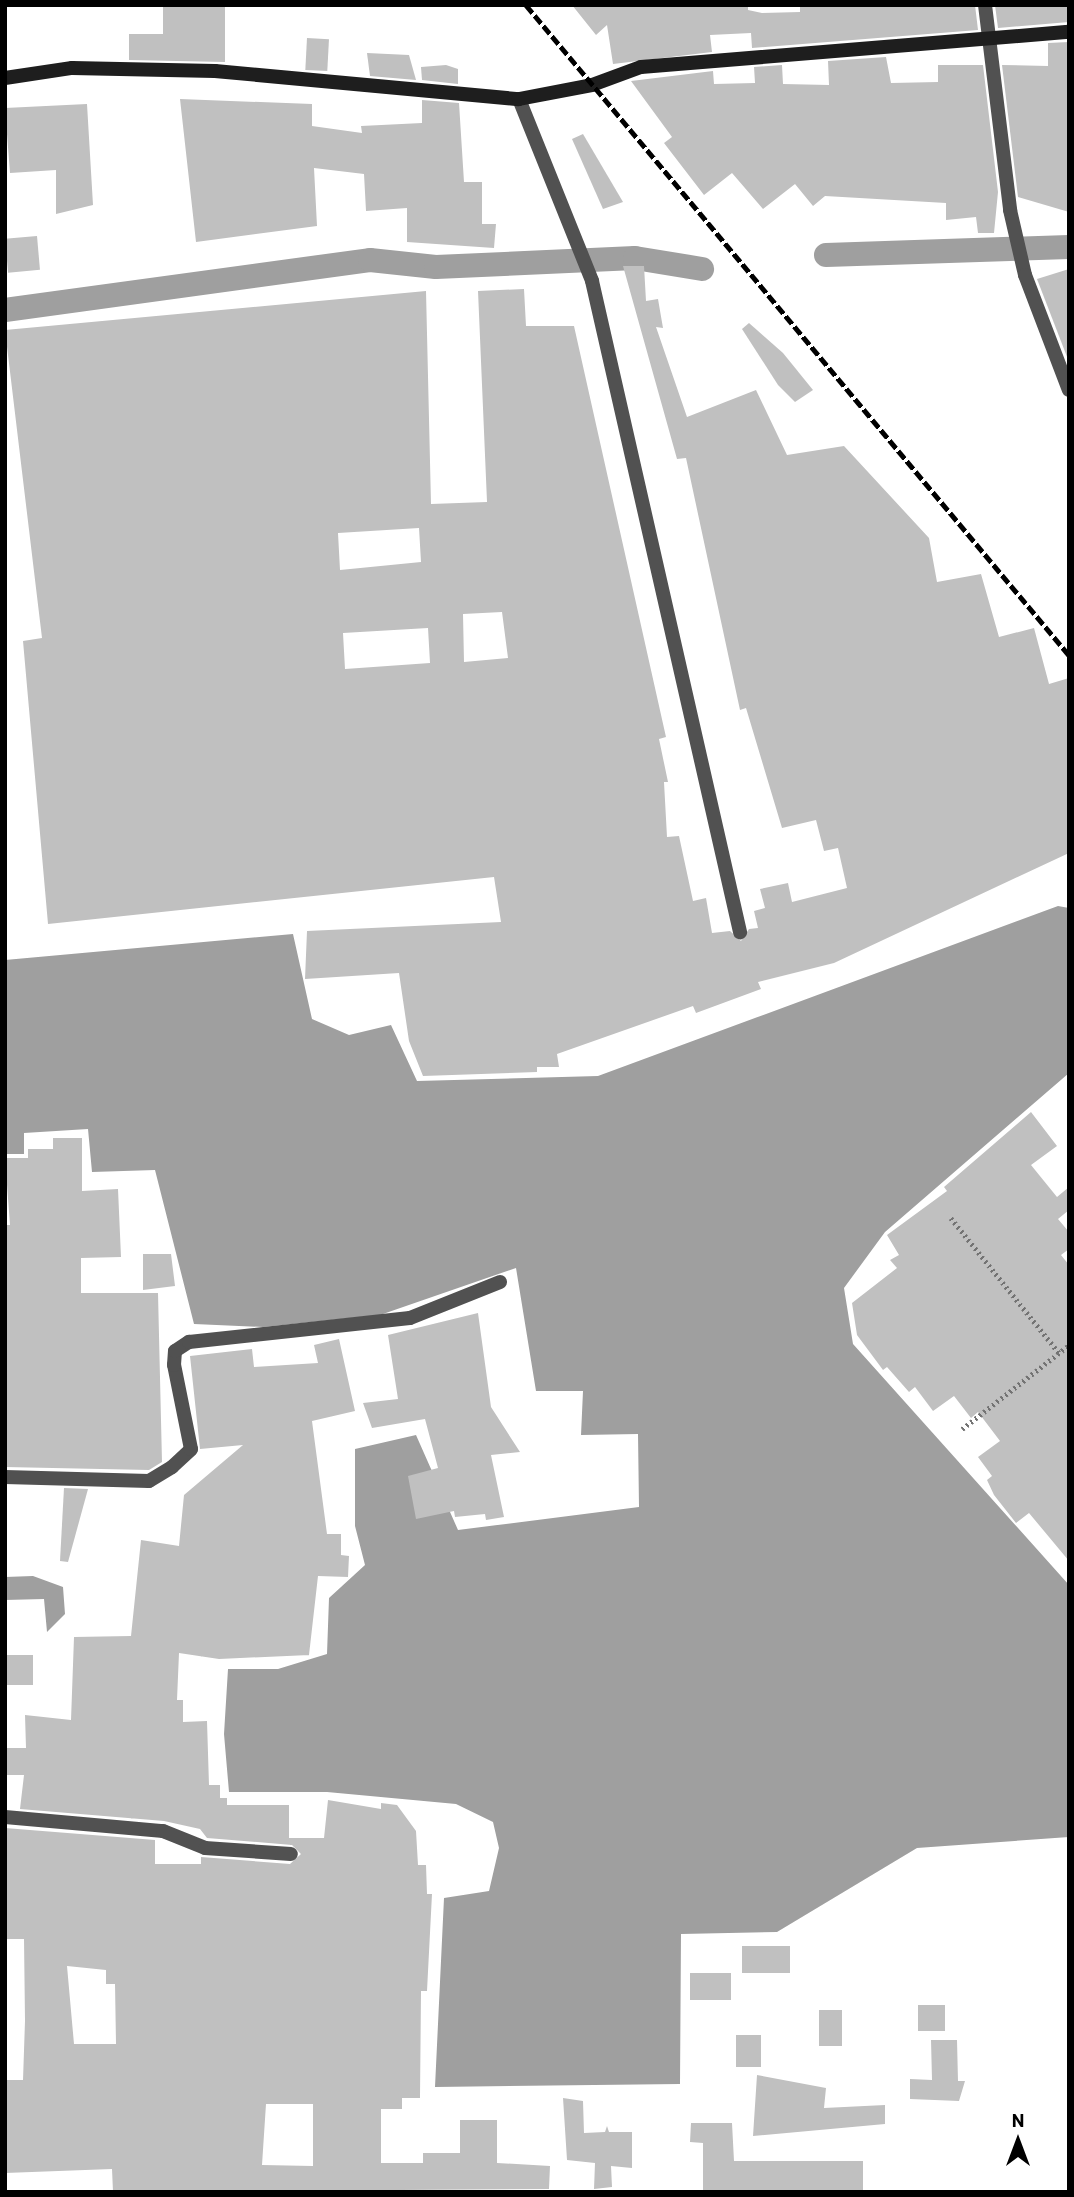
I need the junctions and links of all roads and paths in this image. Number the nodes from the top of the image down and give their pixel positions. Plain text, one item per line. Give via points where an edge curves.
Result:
1 (985, 5) edge
2 (1069, 32) edge
3 (989, 38) junction
4 (5, 78) edge
5 (519, 99) junction
6 (1069, 390) edge
7 (740, 932) dead end
8 (951, 1218) dead end
9 (500, 1283) dead end
10 (1069, 1345) edge
11 (1059, 1353) junction
12 (962, 1429) dead end
13 (5, 1477) edge
14 (5, 1817) edge
15 (291, 1854) dead end

1 - 3 street
2 - 3 street
3 - 5 street via 641,67 592,85
3 - 6 street via 1010,210 1025,275
4 - 5 street via 72,68 215,71
5 - 7 street via 592,281
8 - 11 path
9 - 13 street via 410,1318 189,1342 175,1351 174,1365 191,1449 172,1467 149,1481
10 - 11 path
11 - 12 path
14 - 15 street via 163,1831 205,1848

